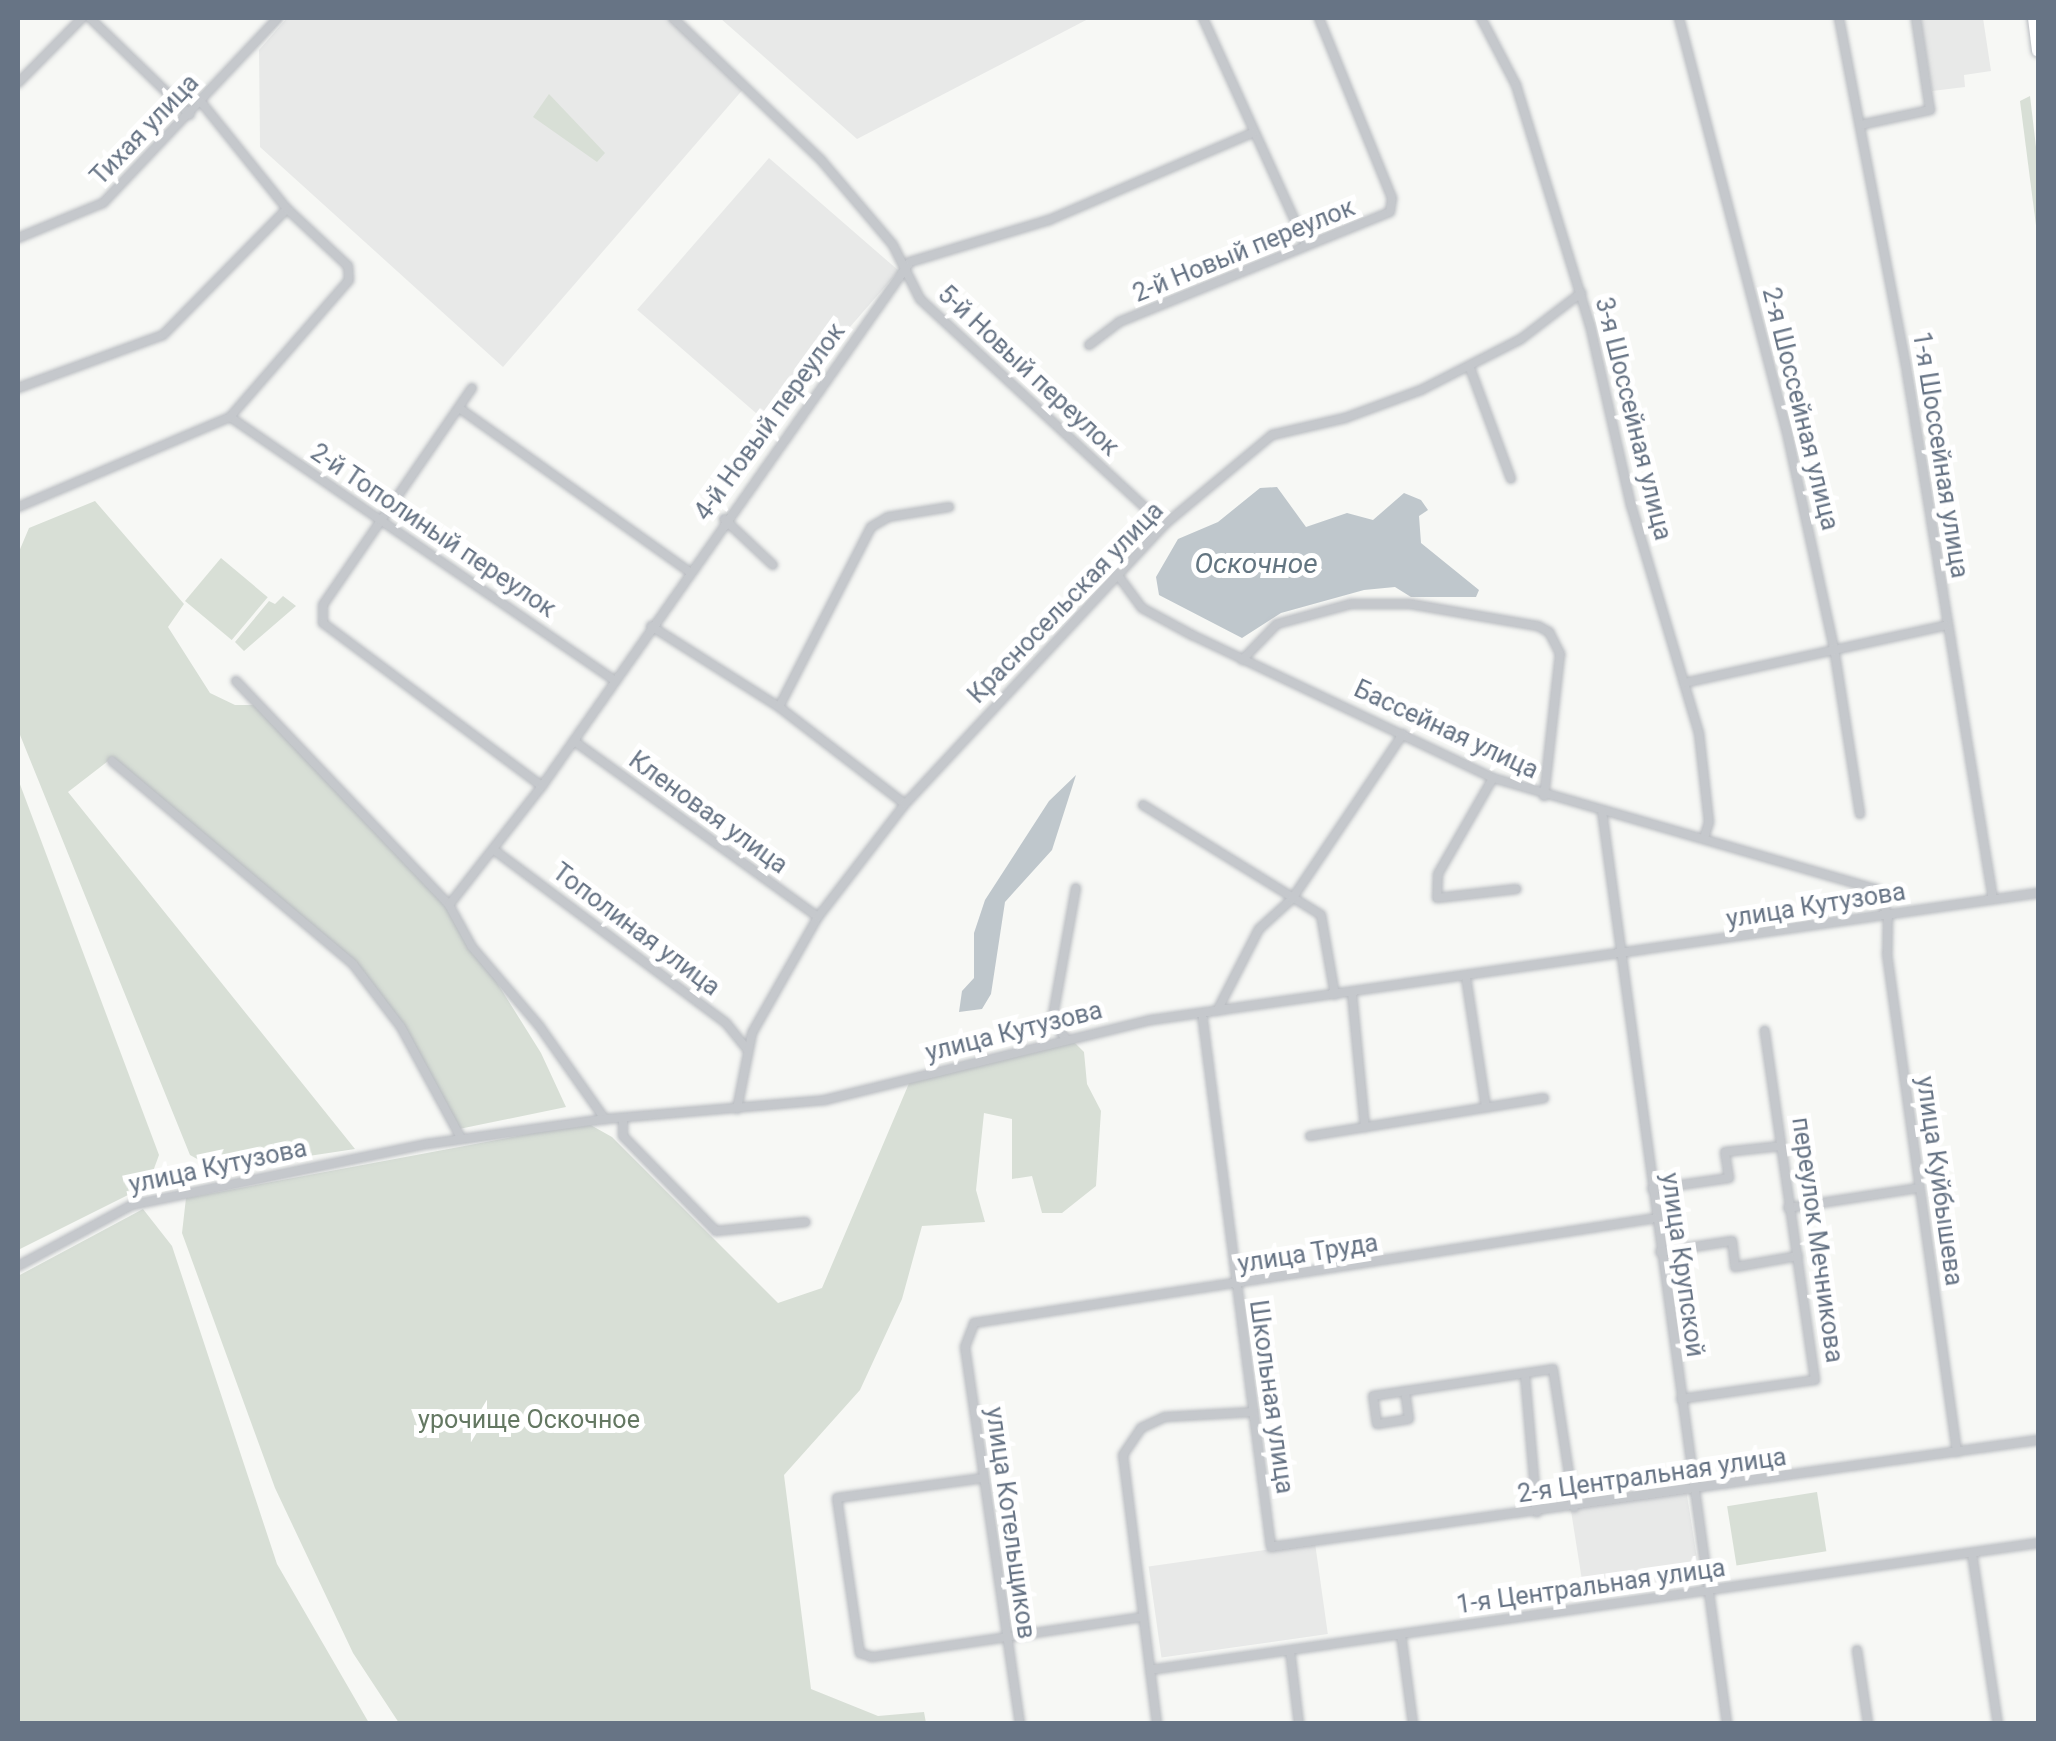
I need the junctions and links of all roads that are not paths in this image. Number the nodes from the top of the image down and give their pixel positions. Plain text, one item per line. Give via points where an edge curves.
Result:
1 (82, 18) edge
2 (90, 18) edge
3 (278, 18) edge
4 (673, 18) edge
5 (1203, 18) edge
6 (1319, 18) edge
7 (1481, 18) edge
8 (1679, 18) edge
9 (1839, 18) edge
10 (1916, 18) edge
11 (2034, 18) edge
12 (2038, 51) edge
13 (18, 83) edge
14 (201, 102) junction
15 (190, 114) junction
16 (1860, 125) junction
17 (1254, 132) junction
18 (287, 209) junction
19 (18, 238) edge
20 (1306, 245) junction
21 (904, 271) junction
22 (1581, 293) junction
23 (1089, 345) dead end
24 (1470, 368) junction
25 (18, 388) edge
26 (472, 388) dead end
27 (459, 408) junction
28 (230, 417) junction
29 (1511, 479) dead end
30 (948, 507) dead end
31 (18, 508) edge
32 (724, 519) junction
33 (384, 521) junction
34 (1164, 525) junction
35 (773, 565) dead end
36 (688, 571) junction
37 (1117, 574) junction
38 (1947, 625) junction
39 (651, 626) junction
40 (1834, 648) junction
41 (1242, 660) junction
42 (614, 680) junction
43 (236, 682) dead end
44 (1684, 684) junction
45 (780, 707) junction
46 (1402, 734) junction
47 (574, 741) junction
48 (112, 761) dead end
49 (1492, 778) junction
50 (542, 786) junction
51 (1544, 796) junction
52 (905, 804) junction
53 (1143, 805) dead end
54 (1602, 811) junction
55 (1860, 814) dead end
56 (1704, 838) junction
57 (494, 850) junction
58 (1076, 888) dead end
59 (1516, 889) dead end
60 (2038, 893) edge
61 (1292, 899) junction
62 (1994, 900) junction
63 (448, 905) junction
64 (1888, 915) junction
65 (818, 917) junction
66 (1619, 956) junction
67 (1466, 977) junction
68 (1352, 992) junction
69 (1335, 995) junction
70 (1217, 1011) junction
71 (1202, 1013) junction
72 (1765, 1031) dead end
73 (1067, 1040) junction
74 (747, 1049) junction
75 (1544, 1098) dead end
76 (1486, 1107) junction
77 (737, 1108) junction
78 (623, 1118) junction
79 (605, 1119) junction
80 (1364, 1127) junction
81 (1310, 1136) dead end
82 (461, 1138) junction
83 (1781, 1146) junction
84 (1652, 1188) junction
85 (1919, 1188) junction
86 (1788, 1208) junction
87 (1656, 1218) junction
88 (806, 1222) dead end
89 (1660, 1252) junction
90 (1798, 1256) junction
91 (18, 1266) edge
92 (1236, 1286) junction
93 (968, 1329) joint
94 (1525, 1374) junction
95 (1405, 1392) junction
96 (1680, 1399) junction
97 (1254, 1412) junction
98 (2038, 1440) edge
99 (1958, 1452) junction
100 (983, 1478) junction
101 (1692, 1492) junction
102 (1574, 1507) junction
103 (1538, 1512) junction
104 (2038, 1543) edge
105 (1271, 1547) joint
106 (1972, 1553) junction
107 (1704, 1591) junction
108 (1143, 1617) junction
109 (1401, 1634) junction
110 (1006, 1638) junction
111 (1290, 1650) junction
112 (1856, 1650) dead end
113 (1150, 1670) junction
114 (1020, 1724) edge
115 (1157, 1724) edge
116 (1298, 1724) edge
117 (1413, 1724) edge
118 (1727, 1724) edge
119 (1868, 1724) edge
120 (1998, 1724) edge

1 - 13 street
2 - 15 street
3 - 14 street, Тихая улица
4 - 21 street, 5-й Новый переулок via 820,160 894,245
5 - 17 street
6 - 20 street, 2-й Новый переулок via 1393,203 1386,216
7 - 22 street, 3-я Шоссейная улица via 1516,85
8 - 40 street, 2-я Шоссейная улица via 1786,428
9 - 16 street, 1-я Шоссейная улица
10 - 16 street via 1930,110
11 - 12 main road
14 - 15 street, Тихая улица
14 - 18 street
15 - 19 street, Тихая улица via 103,202
16 - 38 street, 1-я Шоссейная улица
17 - 20 street
17 - 21 street, 4-й Новый переулок via 1049,220 918,256
18 - 25 street via 163,335
18 - 28 street via 348,266 349,280
20 - 23 street, 2-й Новый переулок via 1119,322
21 - 32 street, 4-й Новый переулок
21 - 34 street, 5-й Новый переулок via 920,298
22 - 24 street, Красносельская улица via 1569,308
22 - 44 street, 3-я Шоссейная улица via 1631,505
24 - 29 street
24 - 34 street, Красносельская улица via 1369,411 1272,435
26 - 27 street
27 - 33 street
27 - 36 street
28 - 31 street
28 - 33 street, 2-й Тополиный переулок
30 - 45 street via 888,517 870,527
32 - 35 street
32 - 36 street, 4-й Новый переулок
33 - 42 street, 2-й Тополиный переулок
33 - 50 street via 324,605 322,624
34 - 37 street, Красносельская улица
36 - 39 street, 4-й Новый переулок
37 - 41 street, Бассейная улица via 1142,608
37 - 52 street, Красносельская улица
38 - 40 street
38 - 62 street, 1-я Шоссейная улица
39 - 42 street, 4-й Новый переулок
39 - 45 street
40 - 44 street
40 - 55 street, 2-я Шоссейная улица
41 - 46 street, Бассейная улица
41 - 51 street via 1277,624 1351,604 1446,608 1538,626 1560,654
42 - 47 street, 4-й Новый переулок
43 - 63 street
44 - 56 street, 3-я Шоссейная улица via 1706,774
45 - 52 street
46 - 49 street, Бассейная улица
46 - 61 street
47 - 50 street, 4-й Новый переулок
47 - 65 street, Кленовая улица
48 - 82 street via 353,964 401,1027
49 - 51 street, Бассейная улица
49 - 59 street via 1438,874 1437,898
50 - 57 street, 4-й Новый переулок
51 - 54 street, Бассейная улица
52 - 65 street, Красносельская улица
53 - 61 street
54 - 56 street, Бассейная улица
54 - 66 street, улица Крупской
56 - 64 street, Бассейная улица via 1859,880 1876,889
57 - 63 street, 4-й Новый переулок
57 - 74 street, Тополиная улица via 726,1023
58 - 73 street via 1052,1021
60 - 62 street, улица Кутузова
61 - 69 street via 1321,915
61 - 70 street via 1259,929
62 - 64 street, улица Кутузова
63 - 79 street via 472,947
64 - 66 street, улица Кутузова
64 - 85 street, улица Куйбышева
65 - 74 street, Красносельская улица
66 - 67 street, улица Кутузова
66 - 84 street, улица Крупской
67 - 68 street, улица Кутузова
67 - 76 street
68 - 69 street, улица Кутузова
68 - 80 street
69 - 70 street, улица Кутузова
70 - 71 street, улица Кутузова
71 - 73 street, улица Кутузова
71 - 92 street, Школьная улица
72 - 83 street, переулок Мечникова
73 - 77 street, улица Кутузова via 858,1094
74 - 77 street, Красносельская улица
75 - 76 street
76 - 80 street
77 - 78 street, улица Кутузова
78 - 79 street, улица Кутузова
78 - 88 street via 623,1136 716,1231
79 - 82 street, улица Кутузова
80 - 81 street
82 - 91 street, улица Кутузова via 178,1191 112,1212
83 - 84 street via 1725,1152 1729,1178
83 - 86 street, переулок Мечникова
84 - 87 street, улица Крупской
85 - 86 street
85 - 99 street, улица Куйбышева
86 - 90 street, переулок Мечникова
87 - 89 street, улица Крупской
87 - 92 street, улица Труда
89 - 90 street via 1732,1241 1735,1267
89 - 96 street, улица Крупской
90 - 96 street, переулок Мечникова via 1815,1380
92 - 93 street, улица Труда via 981,1320
92 - 97 street, Школьная улица
93 - 100 street, улица Котельщиков via 964,1347
94 - 95 street
94 - 102 street via 1553,1369
94 - 103 street
95 - 95 street via 1373,1396 1377,1424 1409,1420
96 - 101 street, улица Крупской
97 - 105 street, Школьная улица
97 - 108 street via 1165,1417 1130,1441 1121,1472
98 - 99 street, 2-я Центральная улица
99 - 101 street, 2-я Центральная улица
100 - 110 street, улица Котельщиков
100 - 110 street via 837,1498 864,1656
101 - 102 street, 2-я Центральная улица
101 - 107 street, улица Крупской
102 - 103 street, 2-я Центральная улица
103 - 105 street, 2-я Центральная улица
104 - 106 street, 1-я Центральная улица
106 - 107 street, 1-я Центральная улица
106 - 120 street
107 - 109 street, 1-я Центральная улица
107 - 118 street, улица Крупской
108 - 110 street
108 - 113 street
109 - 111 street, 1-я Центральная улица
109 - 117 street
110 - 114 street, улица Котельщиков
111 - 113 street, 1-я Центральная улица
111 - 116 street
112 - 119 street
113 - 115 street

